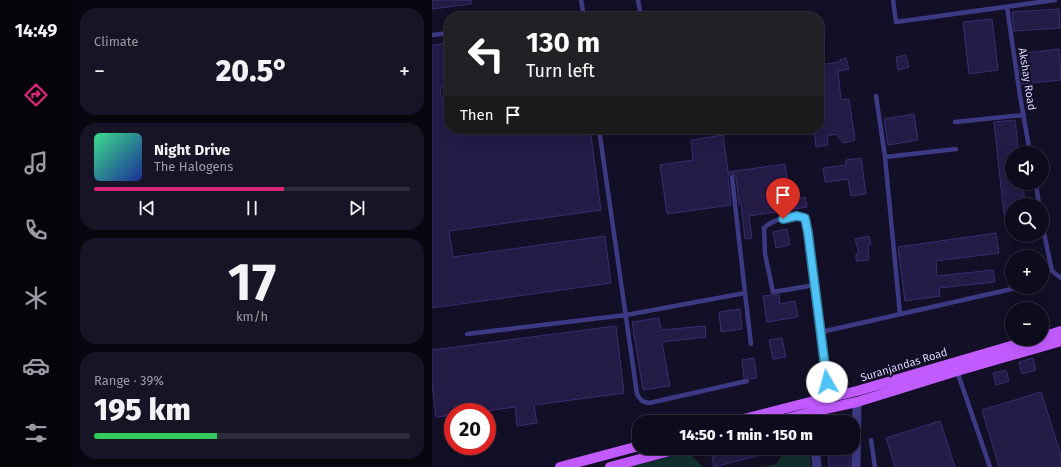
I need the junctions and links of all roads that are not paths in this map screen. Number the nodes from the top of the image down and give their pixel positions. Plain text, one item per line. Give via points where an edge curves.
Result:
1 (581, 0) edge
2 (638, 0) edge
3 (893, 0) edge
4 (1055, 0) edge
5 (1007, 7) junction
6 (583, 12) edge
7 (640, 12) edge
8 (444, 34) edge
9 (432, 35) edge
10 (876, 96) dead end
11 (1024, 115) junction
12 (955, 122) dead end
13 (600, 134) edge
14 (1029, 146) edge
15 (956, 148) dead end
16 (885, 157) junction
17 (732, 177) dead end
18 (1046, 242) edge
19 (1061, 278) edge
20 (815, 285) junction
21 (1005, 291) edge
22 (745, 293) junction
23 (900, 314) junction
24 (626, 315) junction
25 (821, 332) junction
26 (1061, 332) edge
27 (467, 334) dead end
28 (1049, 335) edge
29 (1061, 341) edge
30 (751, 344) dead end
31 (1011, 346) edge
32 (957, 371) junction
33 (747, 381) dead end
34 (857, 402) junction
35 (830, 403) junction
36 (768, 415) edge
37 (814, 415) edge
38 (871, 440) dead end
39 (632, 448) edge
40 (655, 455) edge
41 (816, 455) edge
42 (560, 467) edge
43 (610, 467) edge
44 (817, 467) edge
45 (856, 467) edge
46 (875, 467) edge
47 (990, 467) edge

1 - 6 lane
2 - 7 lane
3 - 5 lane via 896,22
4 - 5 lane
5 - 11 lane, Akshay Road
8 - 9 lane
10 - 16 lane
11 - 12 lane
11 - 14 lane, Akshay Road
13 - 24 lane
15 - 16 lane
16 - 23 lane
17 - 22 lane
18 - 19 lane via 1052,271
20 - 20 lane via 805,218 797,216 769,222 764,228 765,254 773,292
20 - 25 lane
21 - 23 lane
22 - 24 lane
22 - 30 lane
23 - 25 lane
24 - 27 lane
24 - 33 lane via 640,400 649,403
25 - 35 lane
26 - 28 main road
29 - 32 main road, Suranjandas Road
31 - 35 main road, Suranjandas Road via 857,391
32 - 34 main road, Suranjandas Road
32 - 47 lane
34 - 35 main road, Suranjandas Road
34 - 45 street
35 - 36 main road, Suranjandas Road
35 - 37 main road, Suranjandas Road
38 - 46 lane
39 - 42 main road
40 - 43 main road
41 - 44 street

